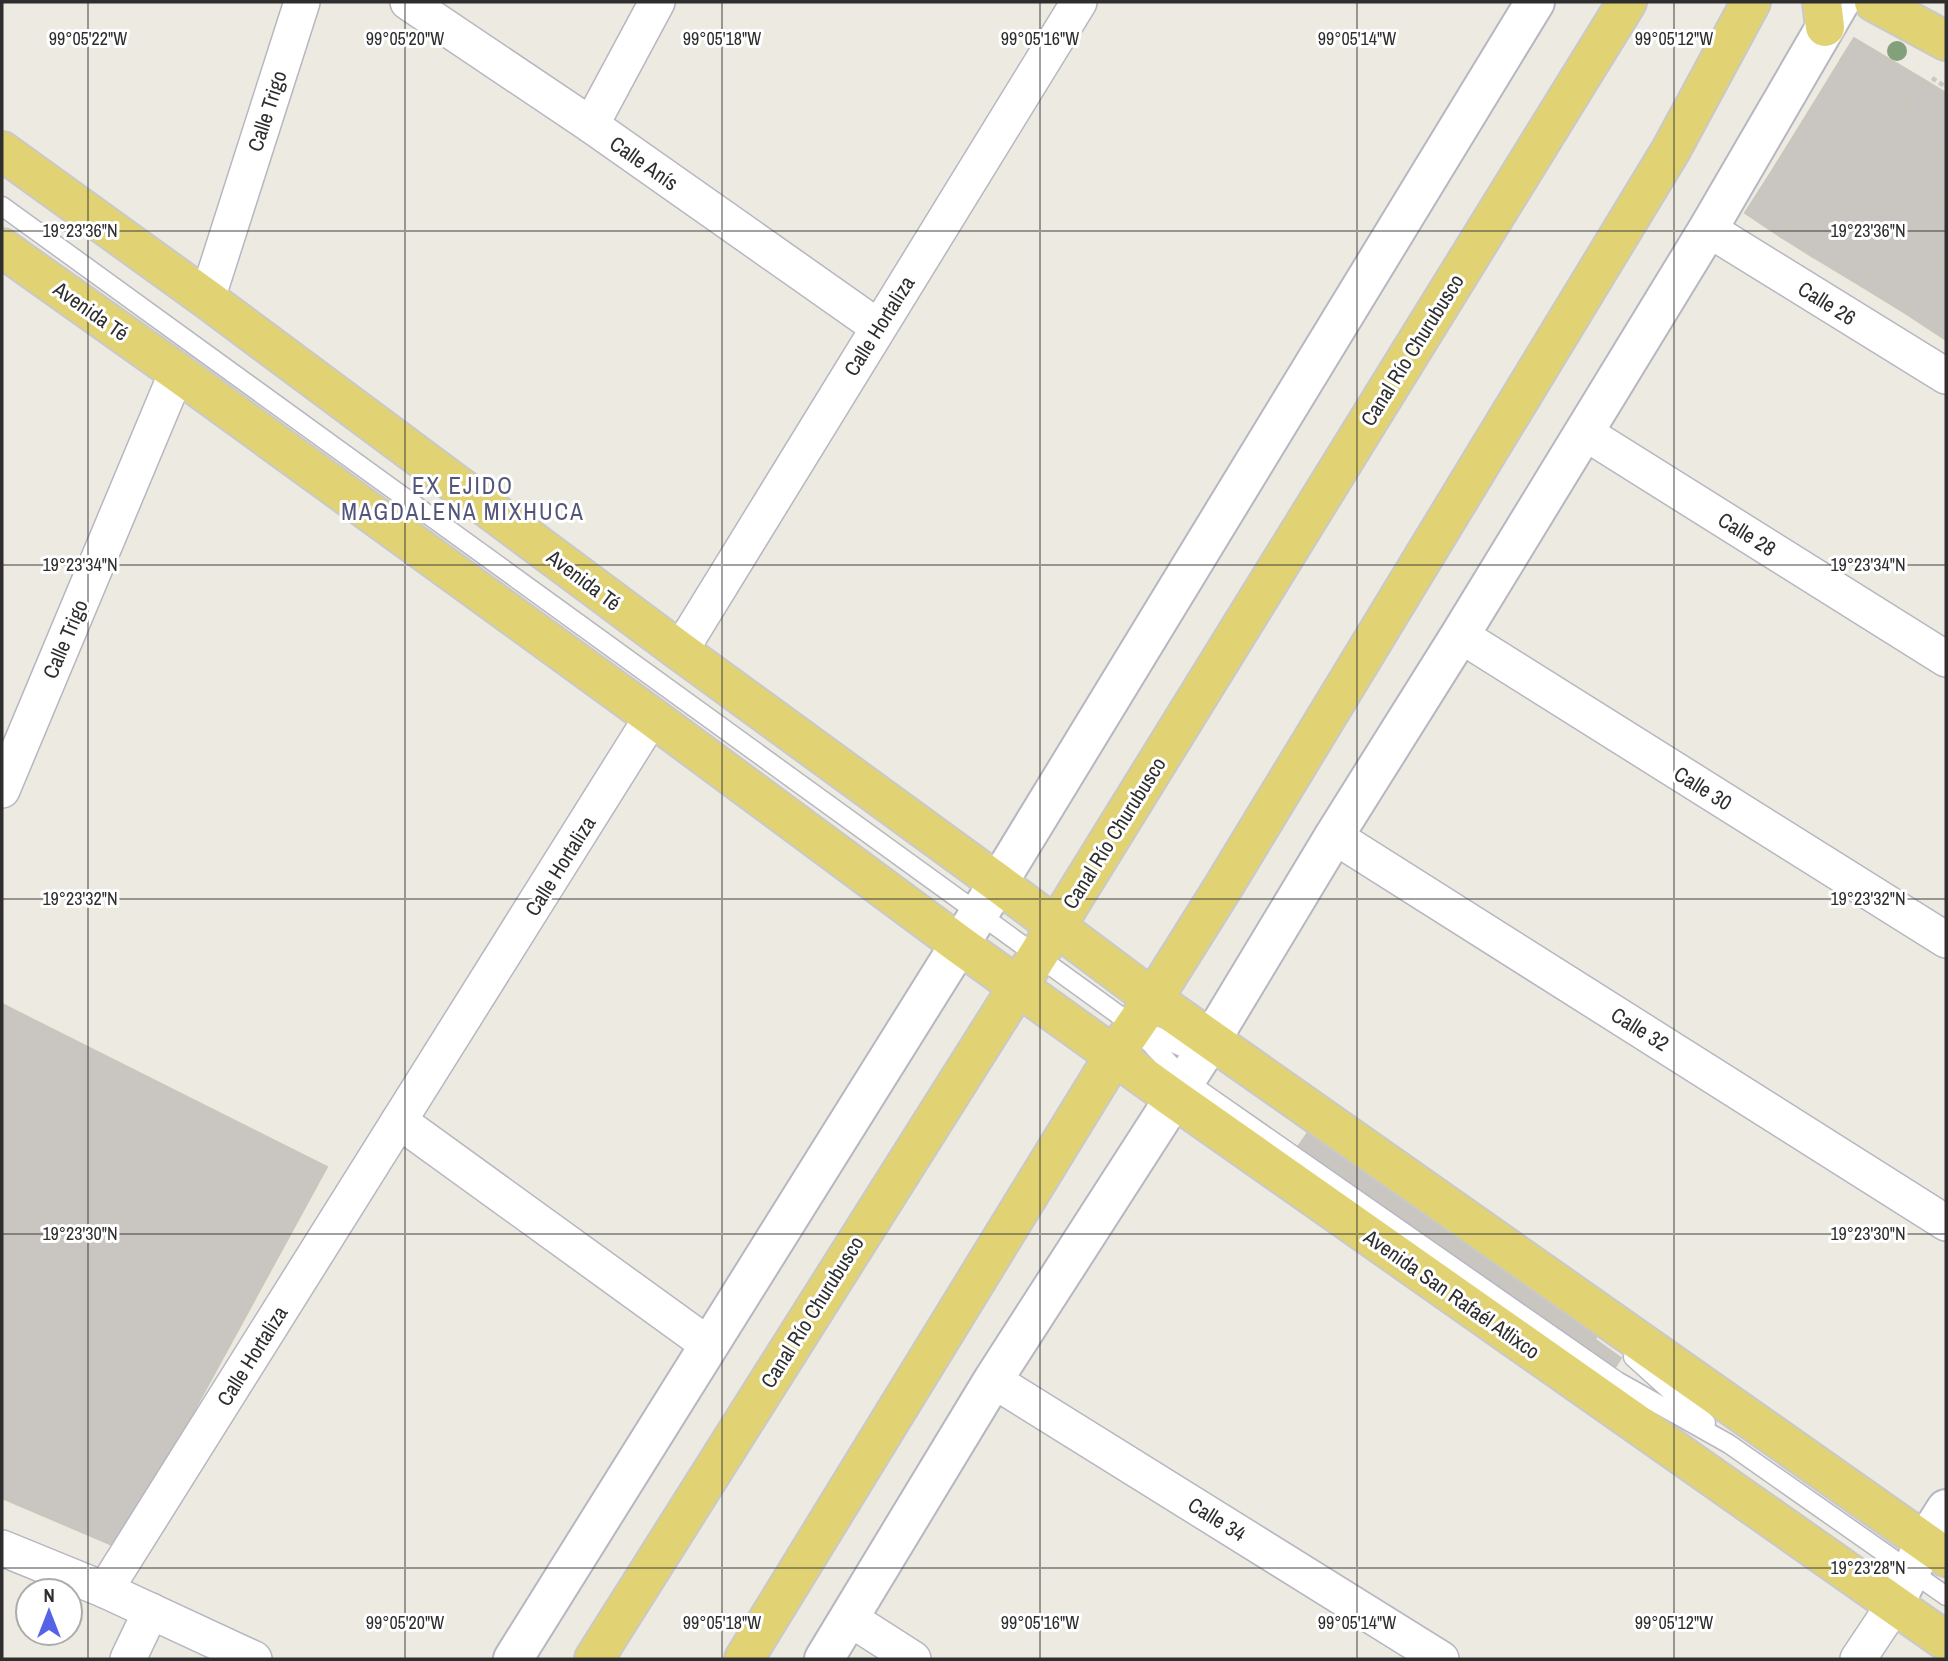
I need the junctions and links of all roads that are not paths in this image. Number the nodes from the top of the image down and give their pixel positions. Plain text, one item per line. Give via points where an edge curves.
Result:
1 (302, 2) edge
2 (408, 2) edge
3 (657, 2) edge
4 (1079, 2) edge
5 (1535, 2) edge
6 (1627, 2) edge
7 (1751, 2) edge
8 (1874, 2) edge
9 (1829, 10) edge
10 (1946, 41) edge
11 (591, 125) junction
12 (2, 151) edge
13 (2, 206) edge
14 (1708, 229) junction
15 (2, 248) edge
16 (207, 299) junction
17 (878, 327) junction
18 (177, 372) junction
19 (1946, 376) edge
20 (1584, 432) junction
21 (1460, 635) junction
22 (680, 652) junction
23 (1946, 659) edge
24 (652, 717) junction
25 (2, 790) edge
26 (1334, 836) junction
27 (979, 914) junction
28 (1946, 940) edge
29 (1037, 956) junction
30 (1134, 1027) junction
31 (1193, 1068) junction
32 (399, 1122) junction
33 (1946, 1223) edge
34 (710, 1346) junction
35 (993, 1380) junction
36 (1729, 1444) junction
37 (1946, 1509) edge
38 (2, 1548) edge
39 (1927, 1557) edge
40 (105, 1590) junction
41 (1946, 1596) edge
42 (1894, 1605) junction
43 (151, 1611) junction
44 (849, 1618) junction
45 (1946, 1641) edge
46 (128, 1659) edge
47 (254, 1659) edge
48 (513, 1659) edge
49 (594, 1659) edge
50 (744, 1659) edge
51 (824, 1659) edge
52 (913, 1659) edge
53 (1441, 1659) edge
54 (1858, 1659) edge

1 - 16 street, Calle Trigo
2 - 11 street, Calle Anís
3 - 11 street
4 - 17 street, Calle Hortaliza
5 - 27 street
6 - 29 main road, Canal Río Churubusco
7 - 30 main road via 1671,150
8 - 10 main road
9 - 14 street
11 - 17 street, Calle Anís
12 - 16 main road, Avenida Té
13 - 27 lane
14 - 19 street, Calle 26
14 - 20 street
15 - 18 main road, Avenida Té
16 - 22 main road, Avenida Té
17 - 22 street, Calle Hortaliza
18 - 24 main road, Avenida Té
18 - 25 street, Calle Trigo
20 - 21 street
20 - 23 street, Calle 28
21 - 26 street
21 - 28 street, Calle 30
22 - 27 main road, Avenida Té
24 - 27 main road, Avenida Té
24 - 32 street, Calle Hortaliza
26 - 31 street
26 - 33 street, Calle 32
27 - 29 main road, Avenida San Rafaél Atlixco
27 - 29 main road, Avenida San Rafaél Atlixco
27 - 34 street
29 - 30 main road, Avenida San Rafaél Atlixco
29 - 30 main road, Avenida San Rafaél Atlixco
29 - 49 main road, Canal Río Churubusco
30 - 31 main road, Avenida San Rafaél Atlixco
30 - 31 main road, Avenida San Rafaél Atlixco
30 - 50 main road
31 - 35 street
31 - 36 lane via 1617,1381
31 - 36 lane via 1632,1356
31 - 39 main road, Avenida San Rafaél Atlixco
31 - 42 main road, Avenida San Rafaél Atlixco
32 - 34 street
32 - 40 street, Calle Hortaliza
34 - 48 street
35 - 44 street
35 - 53 street, Calle 34
36 - 39 lane
37 - 39 street
38 - 40 street
39 - 41 lane
39 - 42 street
40 - 43 street
42 - 45 main road, Avenida San Rafaél Atlixco
42 - 54 street
43 - 46 street
43 - 47 street
44 - 51 street
44 - 52 street

